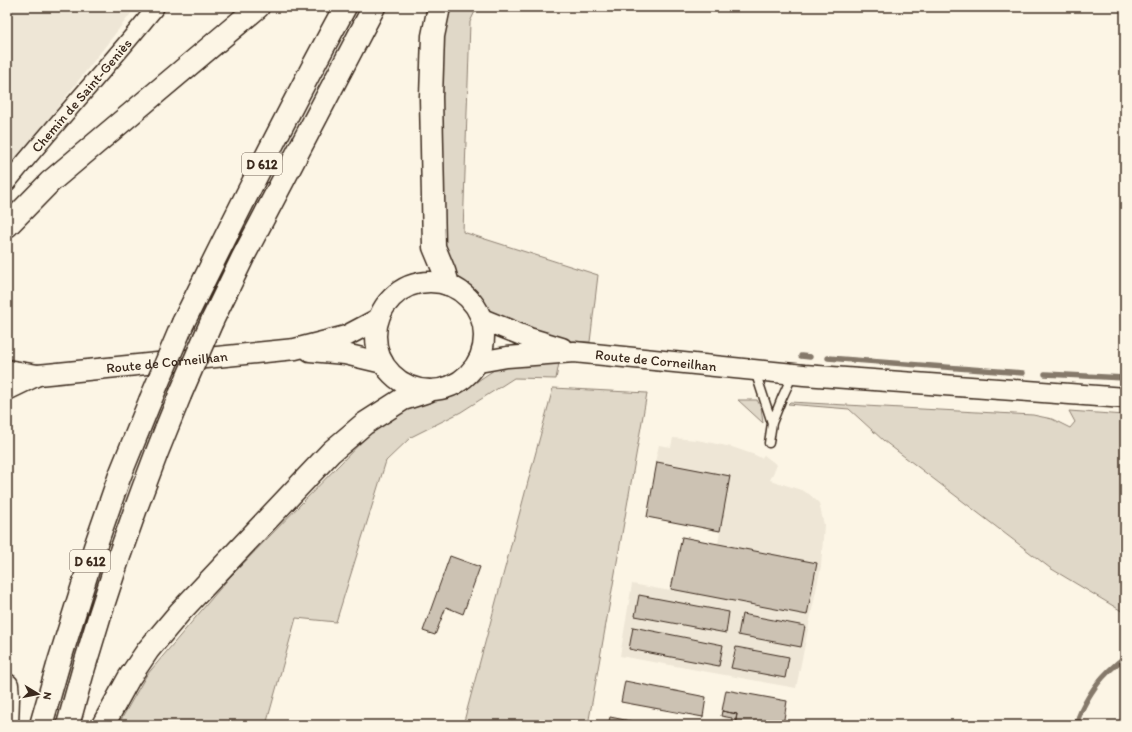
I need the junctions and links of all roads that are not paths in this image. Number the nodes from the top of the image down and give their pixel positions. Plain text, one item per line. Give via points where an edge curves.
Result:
1 (156, 7) edge
2 (258, 7) edge
3 (345, 7) edge
4 (374, 7) edge
5 (439, 7) edge
6 (7, 182) edge
7 (7, 226) edge
8 (448, 284) junction
9 (378, 319) junction
10 (482, 319) junction
11 (295, 349) junction
12 (574, 352) junction
13 (479, 362) junction
14 (382, 363) junction
15 (747, 369) junction
16 (7, 370) edge
17 (793, 374) junction
18 (38, 375) junction
19 (7, 390) edge
20 (428, 391) junction
21 (1125, 398) edge
22 (772, 423) junction
23 (769, 442) dead end
24 (7, 685) edge
25 (7, 725) edge
26 (41, 725) edge
27 (68, 725) edge
28 (103, 725) edge

1 - 6 street, Chemin de Saint-Geniès
2 - 7 highway via 50,182
3 - 26 highway, D 612, bridge via 235,216 183,323 120,475 95,547
4 - 27 highway, D 612, bridge via 247,250 180,395 139,497 118,558
5 - 8 highway via 433,36 431,97 434,247
8 - 9 street via 414,284 398,292 386,304
8 - 10 street via 467,296
9 - 11 street, Route de Corneilhan via 346,336
9 - 14 street via 377,349
10 - 12 street, Route de Corneilhan via 528,338
10 - 13 street via 485,333 484,348
11 - 14 street, Route de Corneilhan via 345,354
11 - 18 street, Route de Corneilhan
12 - 13 street, Route de Corneilhan via 507,357
12 - 15 street, Route de Corneilhan
13 - 20 street via 470,374 457,384 443,390
14 - 20 street via 394,377 410,387
15 - 17 street, Route de Corneilhan
15 - 22 lane
16 - 18 street, Route de Corneilhan
17 - 21 street, Route de Corneilhan
17 - 22 lane
18 - 19 street, Route de Corneilhan
20 - 28 highway via 403,399 364,424 331,452 180,612 148,650
22 - 23 lane
24 - 25 highway

